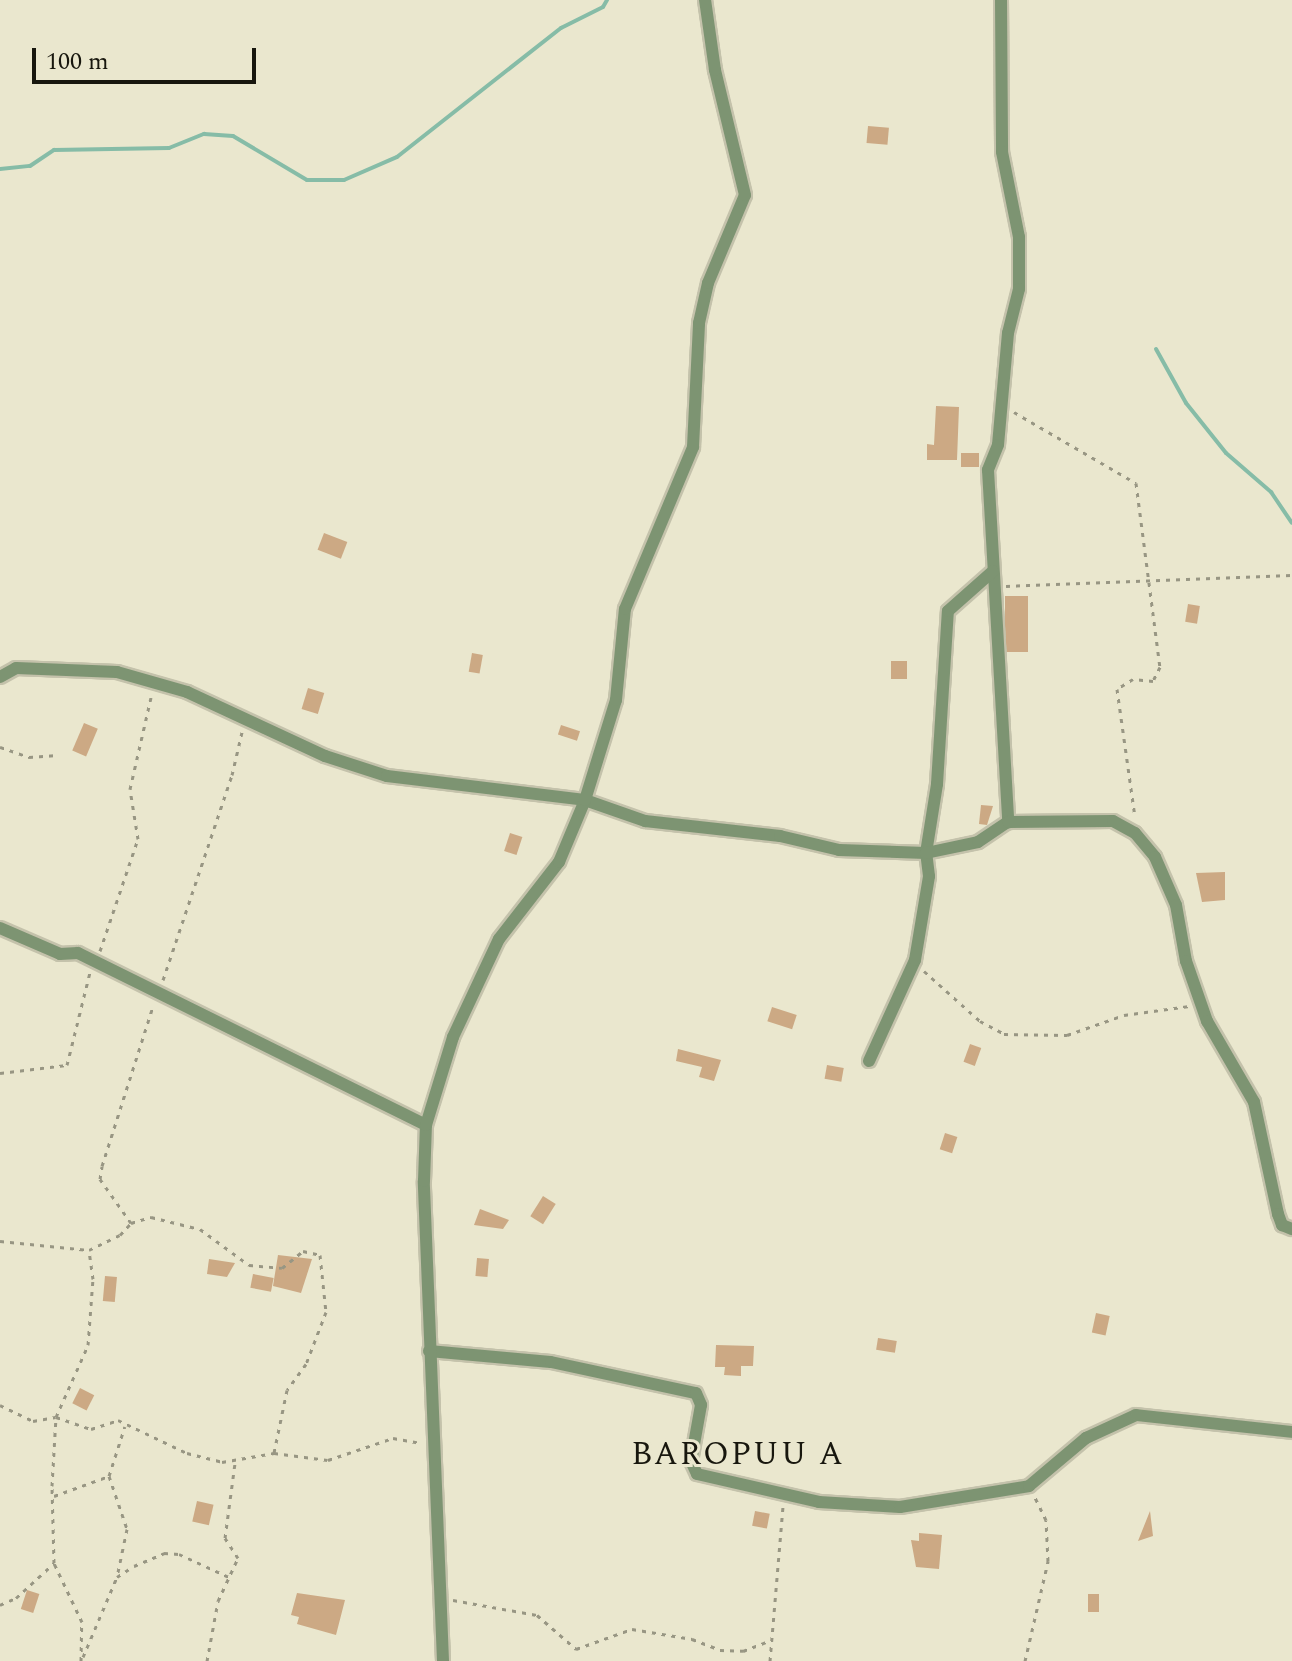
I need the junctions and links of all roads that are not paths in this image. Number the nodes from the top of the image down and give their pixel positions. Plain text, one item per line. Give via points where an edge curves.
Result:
1 (705, 0) edge
2 (1001, 0) edge
3 (993, 571) junction
4 (0, 677) edge
5 (585, 800) junction
6 (1008, 822) junction
7 (926, 853) junction
8 (0, 928) edge
9 (869, 1061) dead end
10 (426, 1125) junction
11 (1292, 1229) edge
12 (429, 1351) junction
13 (1292, 1432) edge
14 (443, 1661) edge

1 - 5 street via 715,70 745,195 708,283 699,323 693,447 625,609 616,700
2 - 3 street via 1002,152 1019,237 1019,289 1008,333 1005,406 988,470
3 - 6 street
3 - 7 street via 948,611 937,784
4 - 5 street via 16,668 117,672 155,680 325,756 387,776
5 - 7 street via 645,821 780,836 839,850
5 - 10 street via 559,862 499,939 453,1037
6 - 7 street via 978,842
6 - 11 street via 1113,821 1135,833 1155,857 1176,905 1186,961 1207,1021 1254,1102 1278,1214 1282,1225
7 - 9 street via 929,876 915,960
8 - 10 street via 38,946 93,961
10 - 12 street
12 - 13 street via 551,1362 696,1393 701,1405 691,1461 697,1474 784,1495 900,1507 1029,1486 1086,1438 1136,1415
12 - 14 street

